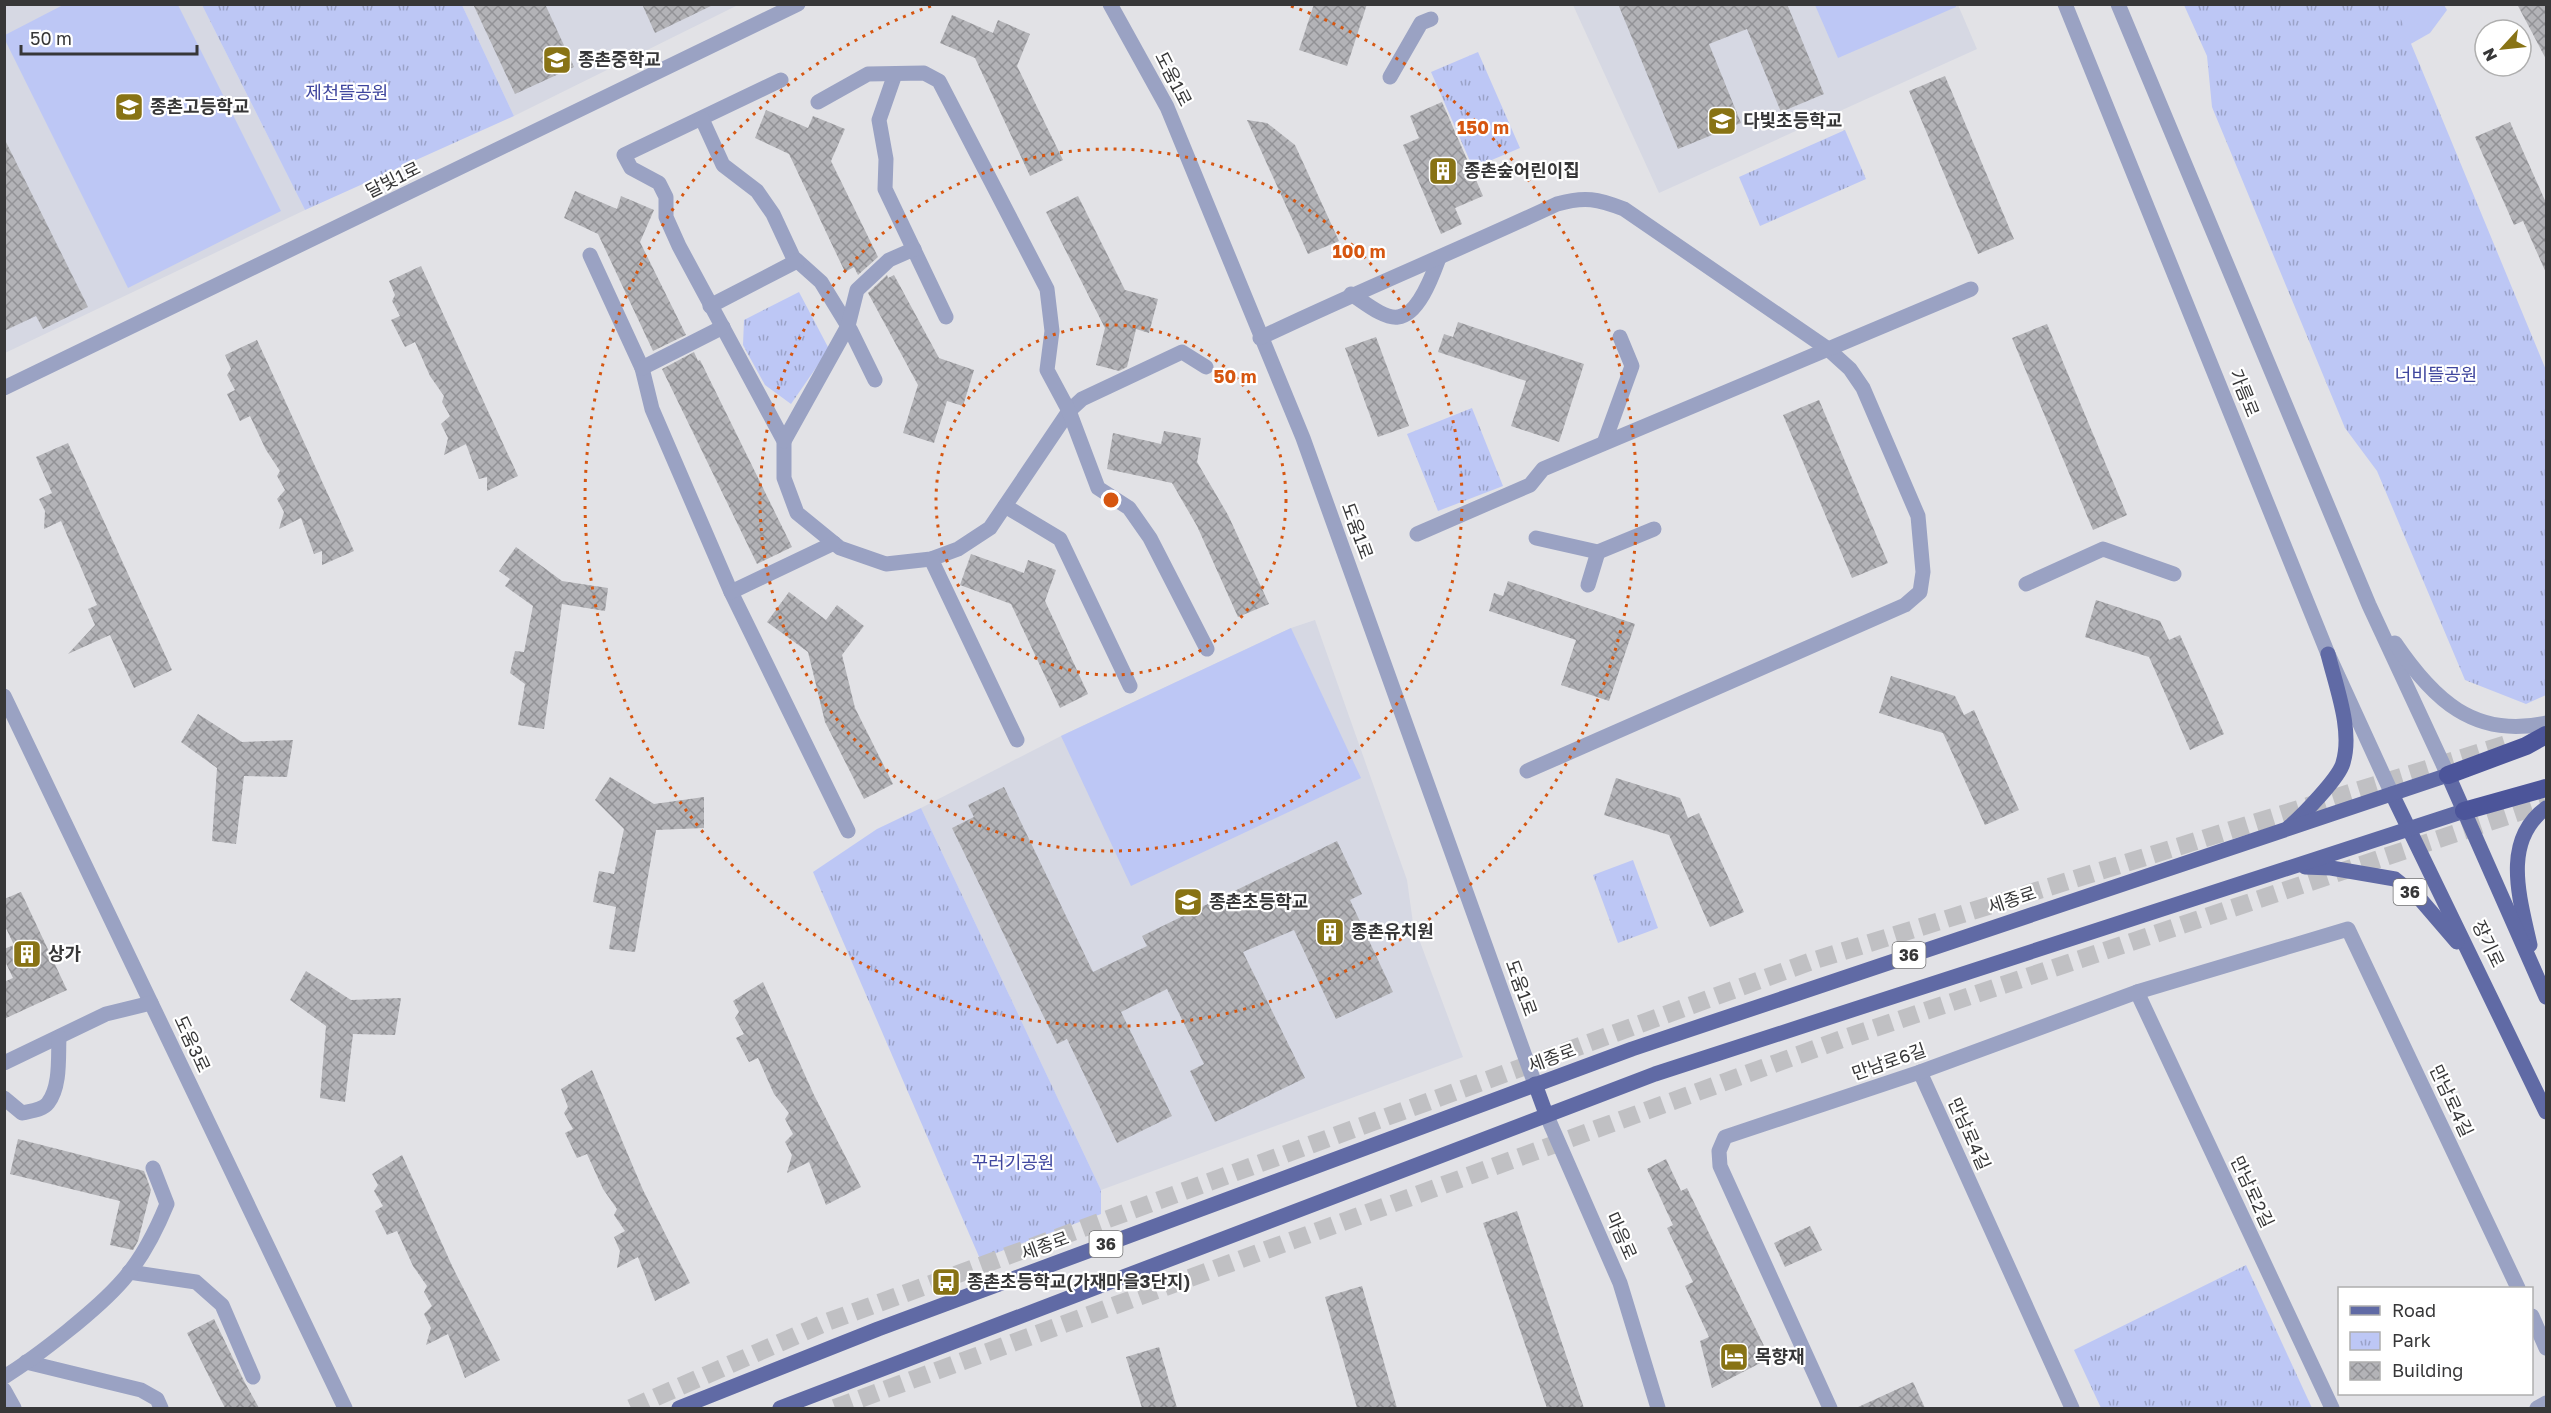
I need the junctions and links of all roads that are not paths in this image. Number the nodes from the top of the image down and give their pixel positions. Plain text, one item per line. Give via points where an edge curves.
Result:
1 (798, 4) edge
2 (1110, 4) edge
3 (2066, 4) edge
4 (2118, 4) edge
5 (1431, 19) dead end
6 (895, 74) junction
7 (1390, 77) dead end
8 (781, 80) dead end
9 (818, 102) dead end
10 (702, 119) junction
11 (914, 249) junction
12 (590, 255) dead end
13 (1439, 258) junction
14 (798, 261) junction
15 (1971, 290) dead end
16 (1351, 294) junction
17 (710, 306) junction
18 (946, 317) dead end
19 (848, 326) junction
20 (723, 327) junction
21 (1620, 337) dead end
22 (1260, 338) junction
23 (1828, 349) junction
24 (1206, 367) dead end
25 (642, 368) junction
26 (875, 380) dead end
27 (4, 388) edge
28 (1070, 411) junction
29 (784, 441) junction
30 (1604, 443) junction
31 (1005, 506) junction
32 (1654, 530) dead end
33 (1417, 534) dead end
34 (1536, 538) dead end
35 (834, 543) junction
36 (1598, 552) junction
37 (931, 559) junction
38 (2174, 574) dead end
39 (2026, 584) dead end
40 (1588, 585) dead end
41 (732, 592) junction
42 (2369, 605) junction
43 (1207, 649) dead end
44 (2328, 654) junction
45 (1130, 686) dead end
46 (4, 696) edge
47 (2547, 723) edge
48 (2547, 735) edge
49 (1017, 740) dead end
50 (1527, 771) dead end
51 (2448, 775) junction
52 (2547, 788) edge
53 (2392, 794) junction
54 (2547, 808) edge
55 (2464, 811) junction
56 (2409, 829) junction
57 (848, 831) dead end
58 (2284, 831) junction
59 (2293, 867) junction
60 (2348, 929) joint
61 (2535, 974) junction
62 (2487, 987) junction
63 (2137, 992) junction
64 (2547, 997) edge
65 (151, 1003) junction
66 (60, 1037) junction
67 (4, 1063) edge
68 (1920, 1072) junction
69 (1535, 1084) junction
70 (4, 1098) edge
71 (2547, 1112) edge
72 (1546, 1114) junction
73 (153, 1168) dead end
74 (129, 1272) junction
75 (2518, 1287) edge
76 (2533, 1318) edge
77 (2547, 1348) edge
78 (26, 1362) junction
79 (4, 1377) edge
80 (253, 1377) dead end
81 (4, 1390) edge
82 (2547, 1403) edge
83 (14, 1408) edge
84 (161, 1408) edge
85 (345, 1408) edge
86 (679, 1408) edge
87 (780, 1408) edge
88 (1658, 1408) edge
89 (1830, 1408) edge
90 (2072, 1408) edge
91 (2331, 1408) edge
92 (2537, 1408) edge

1 - 27 street, 달빛1로
2 - 22 street, 도움1로 via 1167,107
3 - 44 street, 가름로
4 - 42 street, 가름로
5 - 7 street via 1421,23
6 - 9 street via 868,74
6 - 11 street via 879,120 886,159 885,189
6 - 28 street via 924,73 939,81 1047,289 1052,331 1047,370
8 - 10 street
10 - 14 street via 723,165 756,191
10 - 17 street via 624,155 631,168 659,183 666,196 666,217
11 - 18 street
11 - 19 street via 889,260 857,290
12 - 25 street
13 - 16 street
13 - 16 street via 1425,295 1398,317 1385,314
13 - 23 street via 1557,204 1598,199 1624,209
14 - 17 street
14 - 19 street via 821,282
15 - 23 street
16 - 22 street
17 - 20 street
19 - 26 street
19 - 29 street
20 - 25 street
20 - 29 street
21 - 30 street via 1632,366
22 - 69 street, 도움1로 via 1303,438
23 - 30 street
23 - 50 street via 1850,369 1863,388 1918,516 1920,592 1905,605
24 - 28 street via 1182,352 1082,399
25 - 41 street via 652,409
28 - 31 street
28 - 43 street via 1098,488 1129,508 1150,538
29 - 35 street via 784,478 796,513
30 - 33 street via 1543,469 1530,485
31 - 37 street via 990,528 958,549
31 - 45 street via 1060,539
32 - 36 street
34 - 36 street
35 - 37 street via 886,564
35 - 41 street
36 - 40 street
37 - 49 street
38 - 39 street via 2103,549
41 - 57 street
42 - 47 street via 2418,677 2448,704 2474,720 2528,727
42 - 51 street, 가름로
44 - 53 street, 가름로
44 - 58 main road via 2346,737 2343,765 2302,816
46 - 65 street, 도움3로
48 - 51 highway
51 - 53 main road, 세종로 / 36
51 - 55 main road, 장기로
52 - 55 highway
53 - 56 main road, 장기로
53 - 58 main road, 세종로 / 36
54 - 61 main road via 2522,839 2516,875
55 - 56 main road, 36
55 - 61 main road, 장기로
56 - 59 main road, 36
56 - 62 main road, 장기로
58 - 69 main road, 세종로 / 36 via 1869,968
59 - 62 main road, 36 via 2331,868 2395,879 2450,930
59 - 72 main road, 36 via 1655,1074
60 - 63 street, 만남로6길
60 - 75 street, 만남로4길
61 - 64 main road, 장기로
62 - 71 main road, 장기로 / 36
63 - 68 street, 만남로6길
63 - 91 street, 만남로2길
65 - 66 street via 106,1014
65 - 85 street, 도움3로
66 - 67 street
66 - 70 street via 55,1086 48,1104 22,1113
68 - 89 street, 만남로6길 via 1725,1137 1719,1150 1720,1166
68 - 90 street, 만남로4길
69 - 72 main road, 마음로
69 - 86 main road, 세종로 / 36 via 889,1325
72 - 87 main road, 36
72 - 88 street, 마음로 via 1620,1283
73 - 74 street via 167,1204 153,1237
74 - 78 street
74 - 80 street via 196,1282 222,1305
76 - 77 street
78 - 79 street
78 - 84 street via 141,1390 157,1399
81 - 83 street
82 - 92 street

